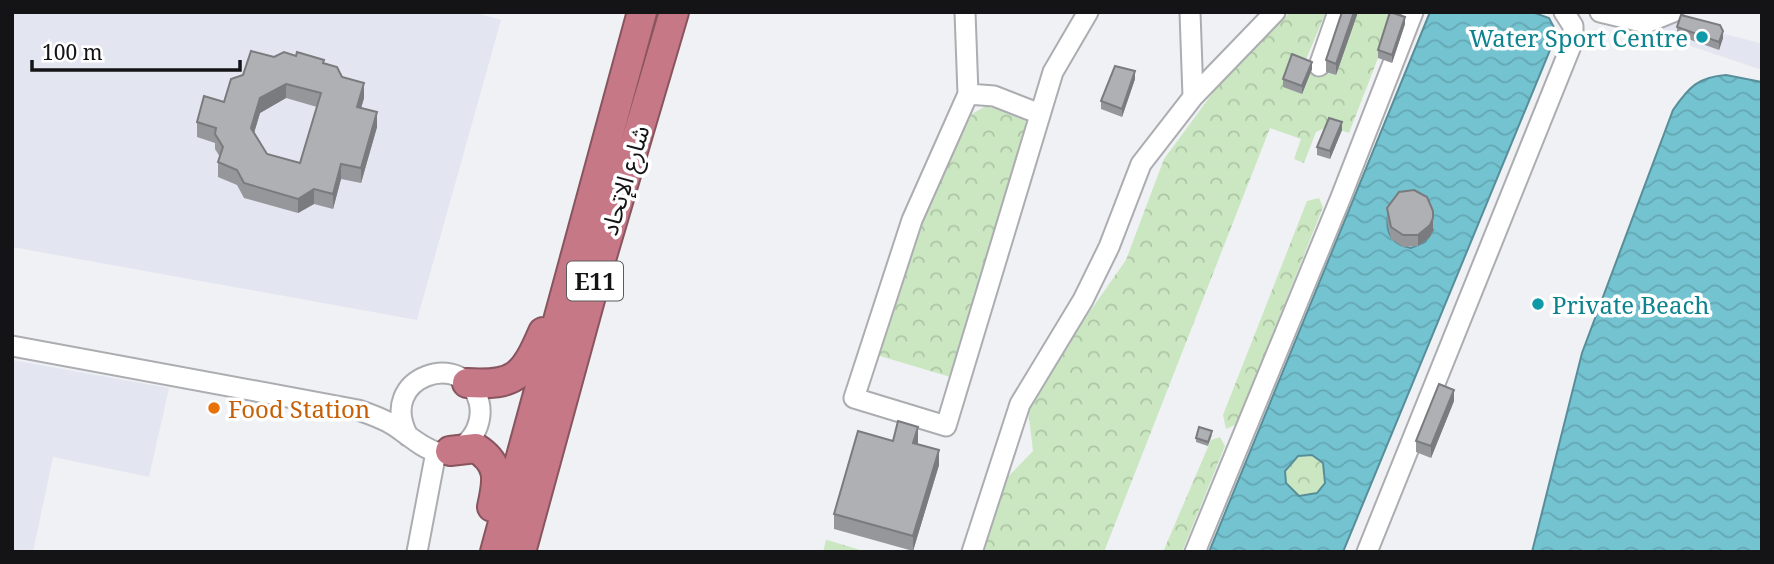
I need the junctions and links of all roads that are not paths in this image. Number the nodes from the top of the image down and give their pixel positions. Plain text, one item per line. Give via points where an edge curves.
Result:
1 (642, 12) edge
2 (674, 12) edge
3 (965, 12) edge
4 (1088, 12) edge
5 (1190, 12) edge
6 (1275, 12) edge
7 (1338, 12) edge
8 (1413, 12) edge
9 (1564, 12) edge
10 (1600, 12) edge
11 (1673, 12) edge
12 (1319, 66) dead end
13 (968, 94) junction
14 (1193, 97) junction
15 (1040, 114) junction
16 (575, 259) junction
17 (12, 346) edge
18 (467, 383) junction
19 (406, 392) junction
20 (358, 410) junction
21 (408, 436) junction
22 (443, 452) junction
23 (416, 552) edge
24 (483, 552) edge
25 (495, 552) edge
26 (521, 552) edge
27 (972, 552) edge
28 (1195, 552) edge
29 (1367, 552) edge

1 - 16 highway, شارع الإتحاد / E11
2 - 26 highway, شارع الإتحاد / E11
3 - 13 street
4 - 15 street via 1053,72
5 - 14 street
6 - 14 street
7 - 12 street
8 - 28 street
9 - 29 street via 1573,26 1573,41
10 - 11 street via 1646,23
13 - 15 street via 994,96
13 - 15 street via 912,220 855,398 934,423 946,426
14 - 27 street via 1141,164 1083,299 1020,404
16 - 18 highway via 524,370 494,385
16 - 25 highway, شارع الإتحاد / E11
17 - 20 street
18 - 19 street via 436,373 414,382
18 - 22 street via 478,399 478,425 462,446
19 - 20 street
19 - 21 street via 401,415
20 - 21 street
21 - 22 street via 425,449
22 - 23 street
22 - 24 highway via 477,448 497,469

